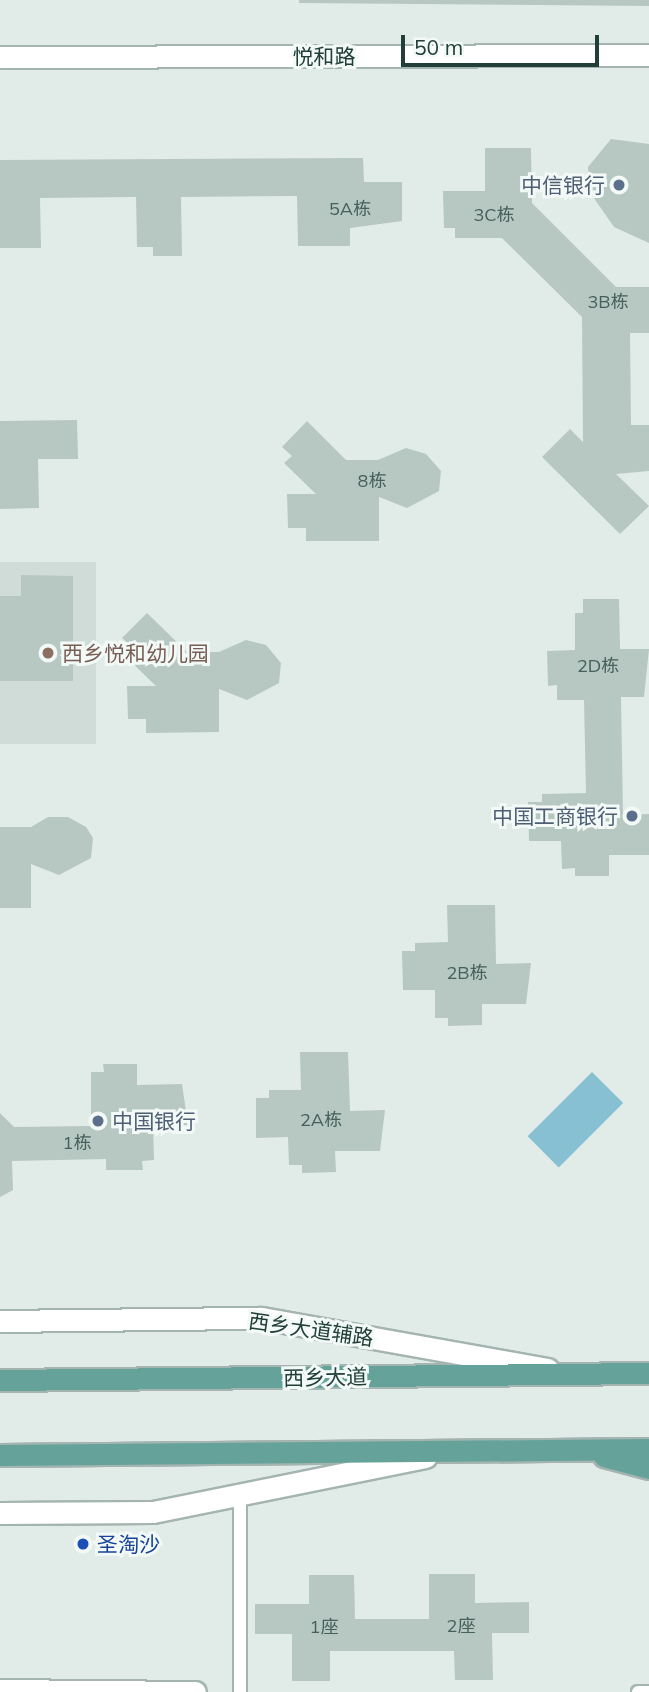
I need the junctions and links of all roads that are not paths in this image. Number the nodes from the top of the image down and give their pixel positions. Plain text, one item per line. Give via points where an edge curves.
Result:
1 (649, 55) edge
2 (0, 57) edge
3 (0, 1321) edge
4 (649, 1357) edge
5 (649, 1373) edge
6 (577, 1374) junction
7 (613, 1374) junction
8 (0, 1380) edge
9 (582, 1449) junction
10 (649, 1449) edge
11 (458, 1450) junction
12 (0, 1455) edge
13 (649, 1468) edge
14 (240, 1495) junction
15 (0, 1513) edge
16 (0, 1690) edge
17 (47, 1691) edge
18 (195, 1692) edge
19 (240, 1692) edge
20 (638, 1692) edge
21 (649, 1692) edge

1 - 2 street, 悦和路
3 - 6 street, 西乡大道辅路 via 261,1318
4 - 7 main road
5 - 7 main road, 西乡大道
6 - 7 main road, 西乡大道
6 - 8 main road, 西乡大道
9 - 10 main road
9 - 11 main road
9 - 13 main road
11 - 12 main road
11 - 14 street
14 - 15 street via 153,1512
14 - 19 lane
16 - 17 street
17 - 18 street
20 - 21 lane

